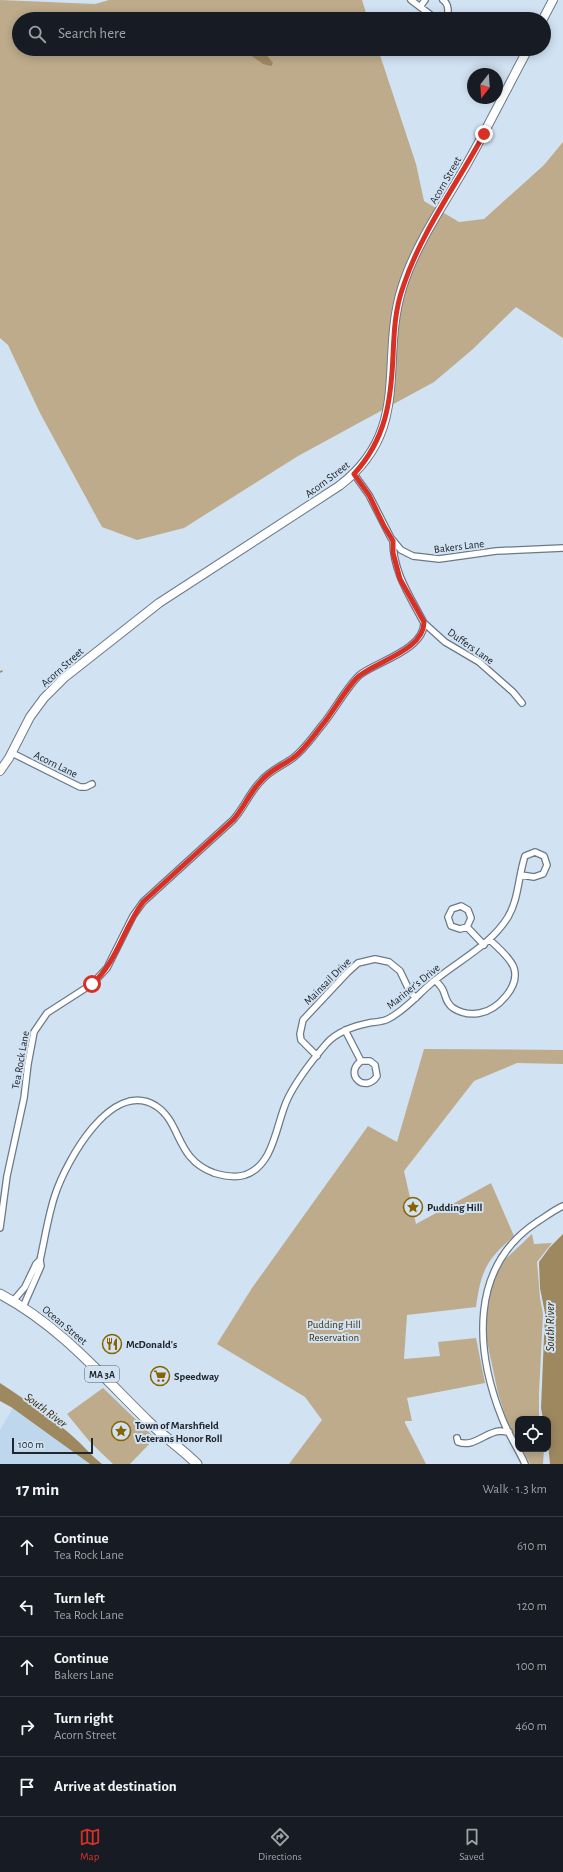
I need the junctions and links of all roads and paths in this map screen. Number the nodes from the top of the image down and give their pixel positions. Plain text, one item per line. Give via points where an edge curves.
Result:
1 (411, 0) edge
2 (425, 0) edge
3 (443, 0) edge
4 (553, 0) edge
5 (420, 7) junction
6 (427, 12) edge
7 (447, 12) edge
8 (547, 12) edge
9 (524, 56) edge
10 (354, 474) junction
11 (393, 541) junction
12 (563, 548) edge
13 (424, 622) junction
14 (522, 703) dead end
15 (12, 753) junction
16 (0, 770) edge
17 (92, 784) dead end
18 (521, 875) junction
19 (467, 927) junction
20 (490, 940) junction
21 (484, 945) junction
22 (435, 980) junction
23 (416, 998) junction
24 (345, 1030) junction
25 (317, 1056) junction
26 (360, 1061) junction
27 (563, 1206) edge
28 (0, 1228) edge
29 (40, 1260) junction
30 (0, 1294) edge
31 (13, 1301) junction
32 (23, 1307) junction
33 (502, 1419) junction
34 (499, 1431) junction
35 (509, 1432) junction
36 (457, 1438) dead end
37 (197, 1464) edge
38 (525, 1464) edge

1 - 5 street
2 - 5 street
3 - 7 street
4 - 8 main road
5 - 6 street
9 - 10 main road, Acorn Street via 406,275 397,312 391,387 385,420 372,451
10 - 11 street, Bakers Lane via 369,495
10 - 15 main road, Acorn Street via 321,499 159,603 78,666 37,707
11 - 12 street, Bakers Lane via 408,554 432,559 496,551
11 - 13 street via 393,553 400,579
13 - 14 street, Duffers Lane via 445,642 479,662
13 - 28 street, Tea Rock Lane via 424,631 418,638 355,680 339,704 298,753 266,775 233,820 143,902 133,916 116,953 100,976 47,1013 36,1027 28,1058 24,1098 7,1176
15 - 16 main road, Acorn Street
15 - 17 street, Acorn Lane via 80,787
18 - 18 street, Mariner's Drive via 525,856 535,852 544,856 547,865 543,874 534,877
18 - 20 street, Mariner's Drive via 513,907
19 - 19 street via 471,918 468,910 461,906 452,909 448,917 451,926 460,929
19 - 21 street
20 - 21 street, Mariner's Drive
20 - 22 street via 512,964 514,970 510,990 492,1008 474,1014 459,1011 447,1002
21 - 22 street, Mariner's Drive
22 - 23 street, Mariner's Drive
23 - 24 street, Mariner's Drive via 403,1010 385,1020
23 - 25 street, Mainsail Drive via 400,972 389,962 375,959 358,963 303,1020 301,1040
24 - 25 street, Mariner's Drive via 327,1043
24 - 26 street
25 - 29 street, Mariner's Drive via 287,1100 268,1154 262,1164 252,1172 232,1177 203,1168 190,1157 169,1120 155,1105 138,1101 115,1107 85,1138 65,1171 55,1195
26 - 26 street via 356,1064 354,1075 363,1084 369,1083 374,1080 378,1070 370,1061
27 - 33 street via 516,1238 498,1261 490,1282 484,1315 484,1342 490,1379
29 - 31 street via 25,1287
29 - 32 street via 41,1266
30 - 31 main road, Ocean Street / MA 3A
31 - 32 main road, Ocean Street / MA 3A
32 - 37 main road, Ocean Street / MA 3A via 64,1337 148,1421
33 - 34 street
33 - 35 street
34 - 35 street
34 - 36 street via 464,1444 458,1442
35 - 38 street

